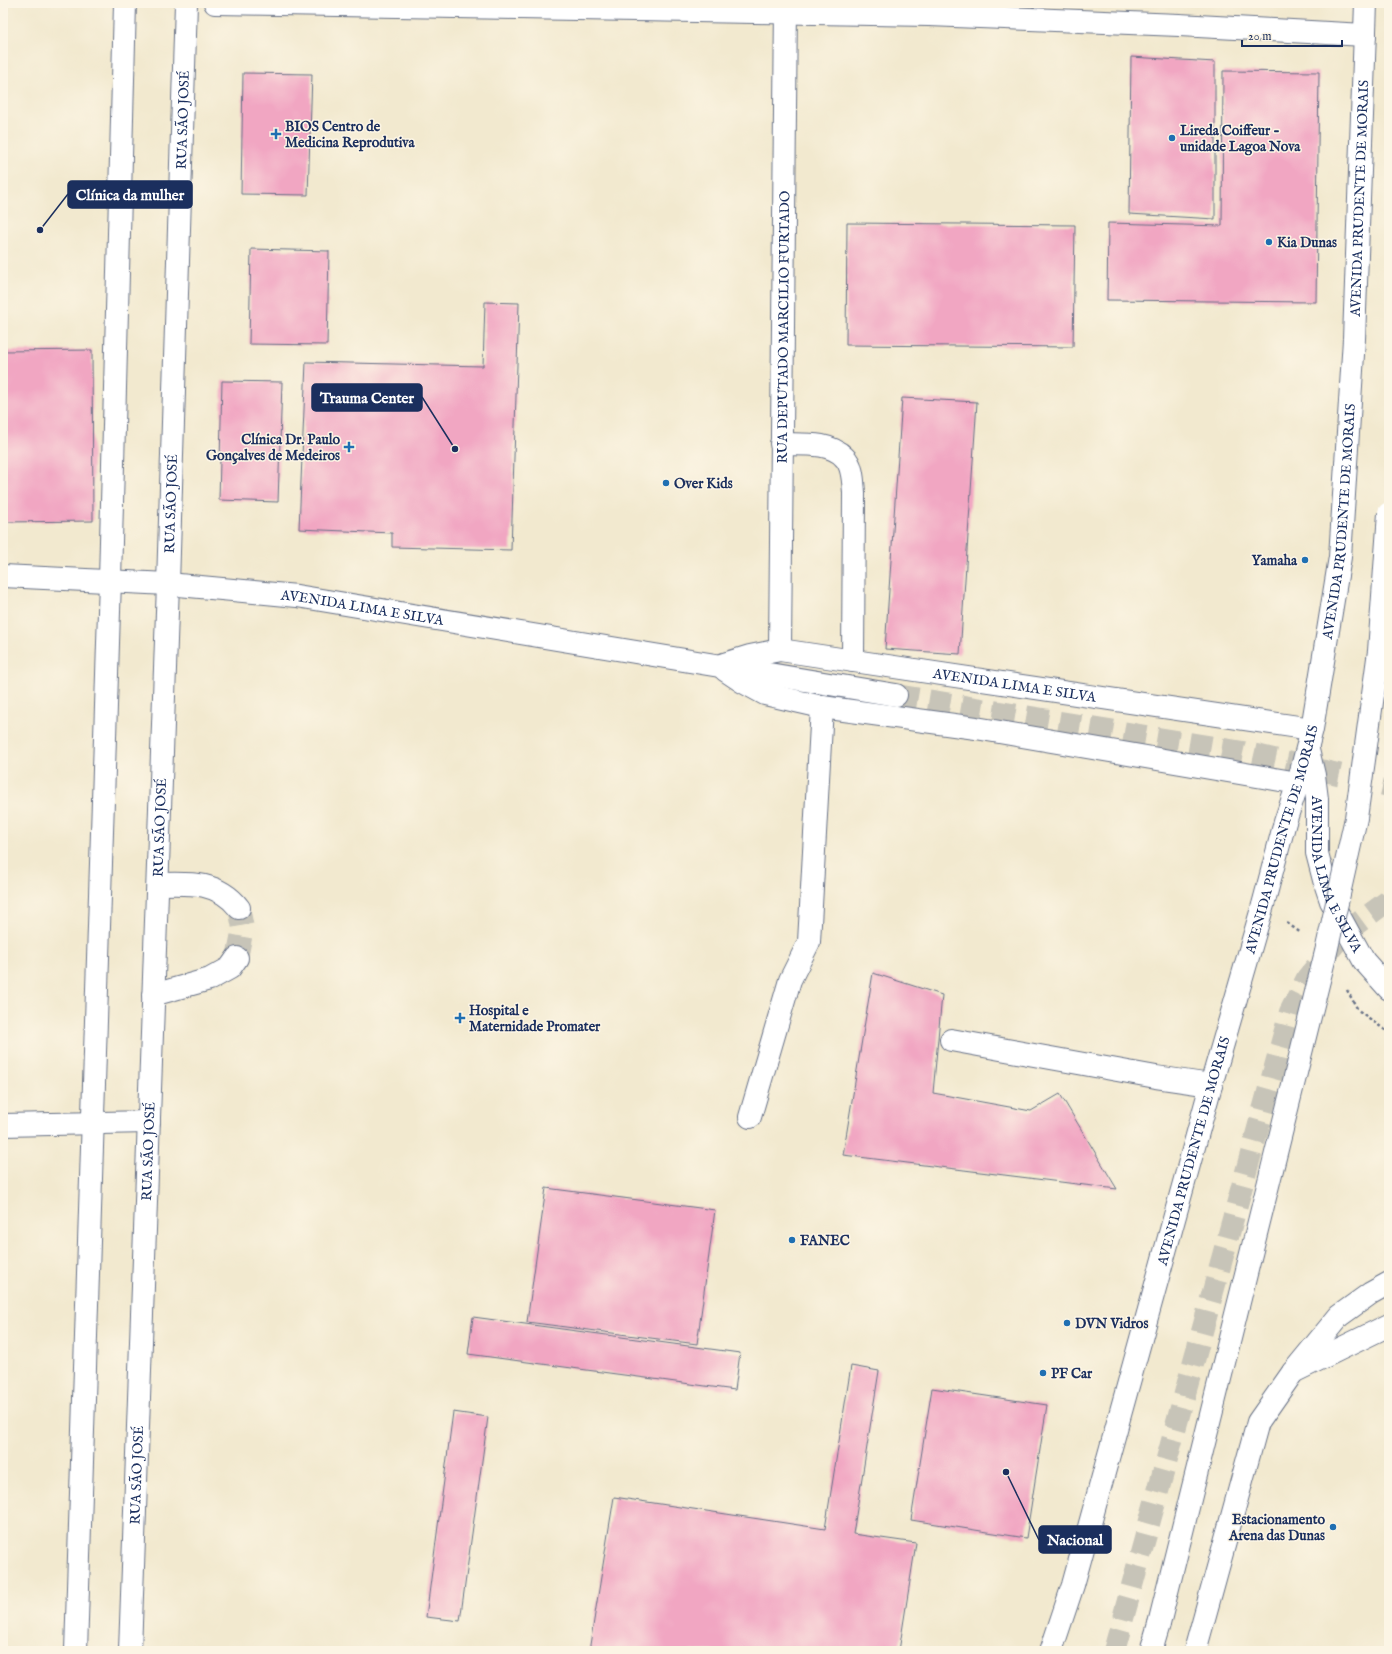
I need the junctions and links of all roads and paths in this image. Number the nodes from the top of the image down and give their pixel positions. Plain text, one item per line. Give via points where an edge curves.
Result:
1 (125, 3) edge
2 (186, 3) edge
3 (215, 3) edge
4 (1366, 3) edge
5 (785, 8) edge
6 (1365, 35) junction
7 (781, 444) junction
8 (1389, 513) edge
9 (3, 576) edge
10 (110, 580) junction
11 (168, 584) junction
12 (780, 650) junction
13 (853, 661) junction
14 (719, 666) junction
15 (896, 695) tunnel mouth
16 (822, 707) junction
17 (1310, 739) junction
18 (1298, 783) junction
19 (158, 884) junction
20 (239, 908) tunnel mouth
21 (237, 958) tunnel mouth
22 (1389, 989) edge
23 (153, 995) junction
24 (952, 1040) dead end
25 (1211, 1085) junction
26 (750, 1116) dead end
27 (149, 1122) junction
28 (93, 1124) junction
29 (3, 1125) edge
30 (1389, 1283) edge
31 (1389, 1325) edge
32 (1293, 1372) junction
33 (76, 1651) edge
34 (130, 1651) edge
35 (1051, 1651) edge
36 (1151, 1651) edge
37 (1195, 1651) edge

1 - 10 main road
2 - 11 main road, RUA SÃO JOSÉ
3 - 5 main road
4 - 6 main road, AVENIDA PRUDENTE DE MORAIS
5 - 6 main road
5 - 7 main road, RUA DEPUTADO MARCILIO FURTADO
6 - 17 main road, AVENIDA PRUDENTE DE MORAIS via 1354,339 1340,557
7 - 12 main road, RUA DEPUTADO MARCILIO FURTADO
7 - 13 main road via 828,446 845,457 852,473
8 - 36 main road, bridge via 1379,651 1356,818 1326,952
9 - 10 main road, AVENIDA LIMA E SILVA
10 - 11 main road, AVENIDA LIMA E SILVA
10 - 28 main road
11 - 14 main road, AVENIDA LIMA E SILVA via 297,596
11 - 19 main road, RUA SÃO JOSÉ
12 - 13 main road, AVENIDA LIMA E SILVA
12 - 14 main road, AVENIDA LIMA E SILVA
13 - 17 main road, AVENIDA LIMA E SILVA
14 - 15 main road
14 - 16 main road, AVENIDA LIMA E SILVA via 765,694
16 - 18 main road, AVENIDA LIMA E SILVA via 976,728
16 - 26 main road via 809,942 790,980
17 - 18 main road, AVENIDA PRUDENTE DE MORAIS
17 - 22 main road, AVENIDA LIMA E SILVA via 1317,799 1317,853 1324,880 1331,901 1364,961
18 - 25 main road, AVENIDA PRUDENTE DE MORAIS
19 - 20 main road via 183,883 207,886 232,899
19 - 23 main road, RUA SÃO JOSÉ
21 - 23 main road via 230,968 210,979
23 - 27 main road, RUA SÃO JOSÉ
24 - 25 main road
25 - 35 main road, AVENIDA PRUDENTE DE MORAIS via 1073,1585
27 - 28 main road
27 - 34 main road, RUA SÃO JOSÉ
28 - 29 main road
28 - 33 main road
30 - 32 main road via 1339,1316
31 - 32 main road
32 - 37 main road via 1264,1411 1254,1433

